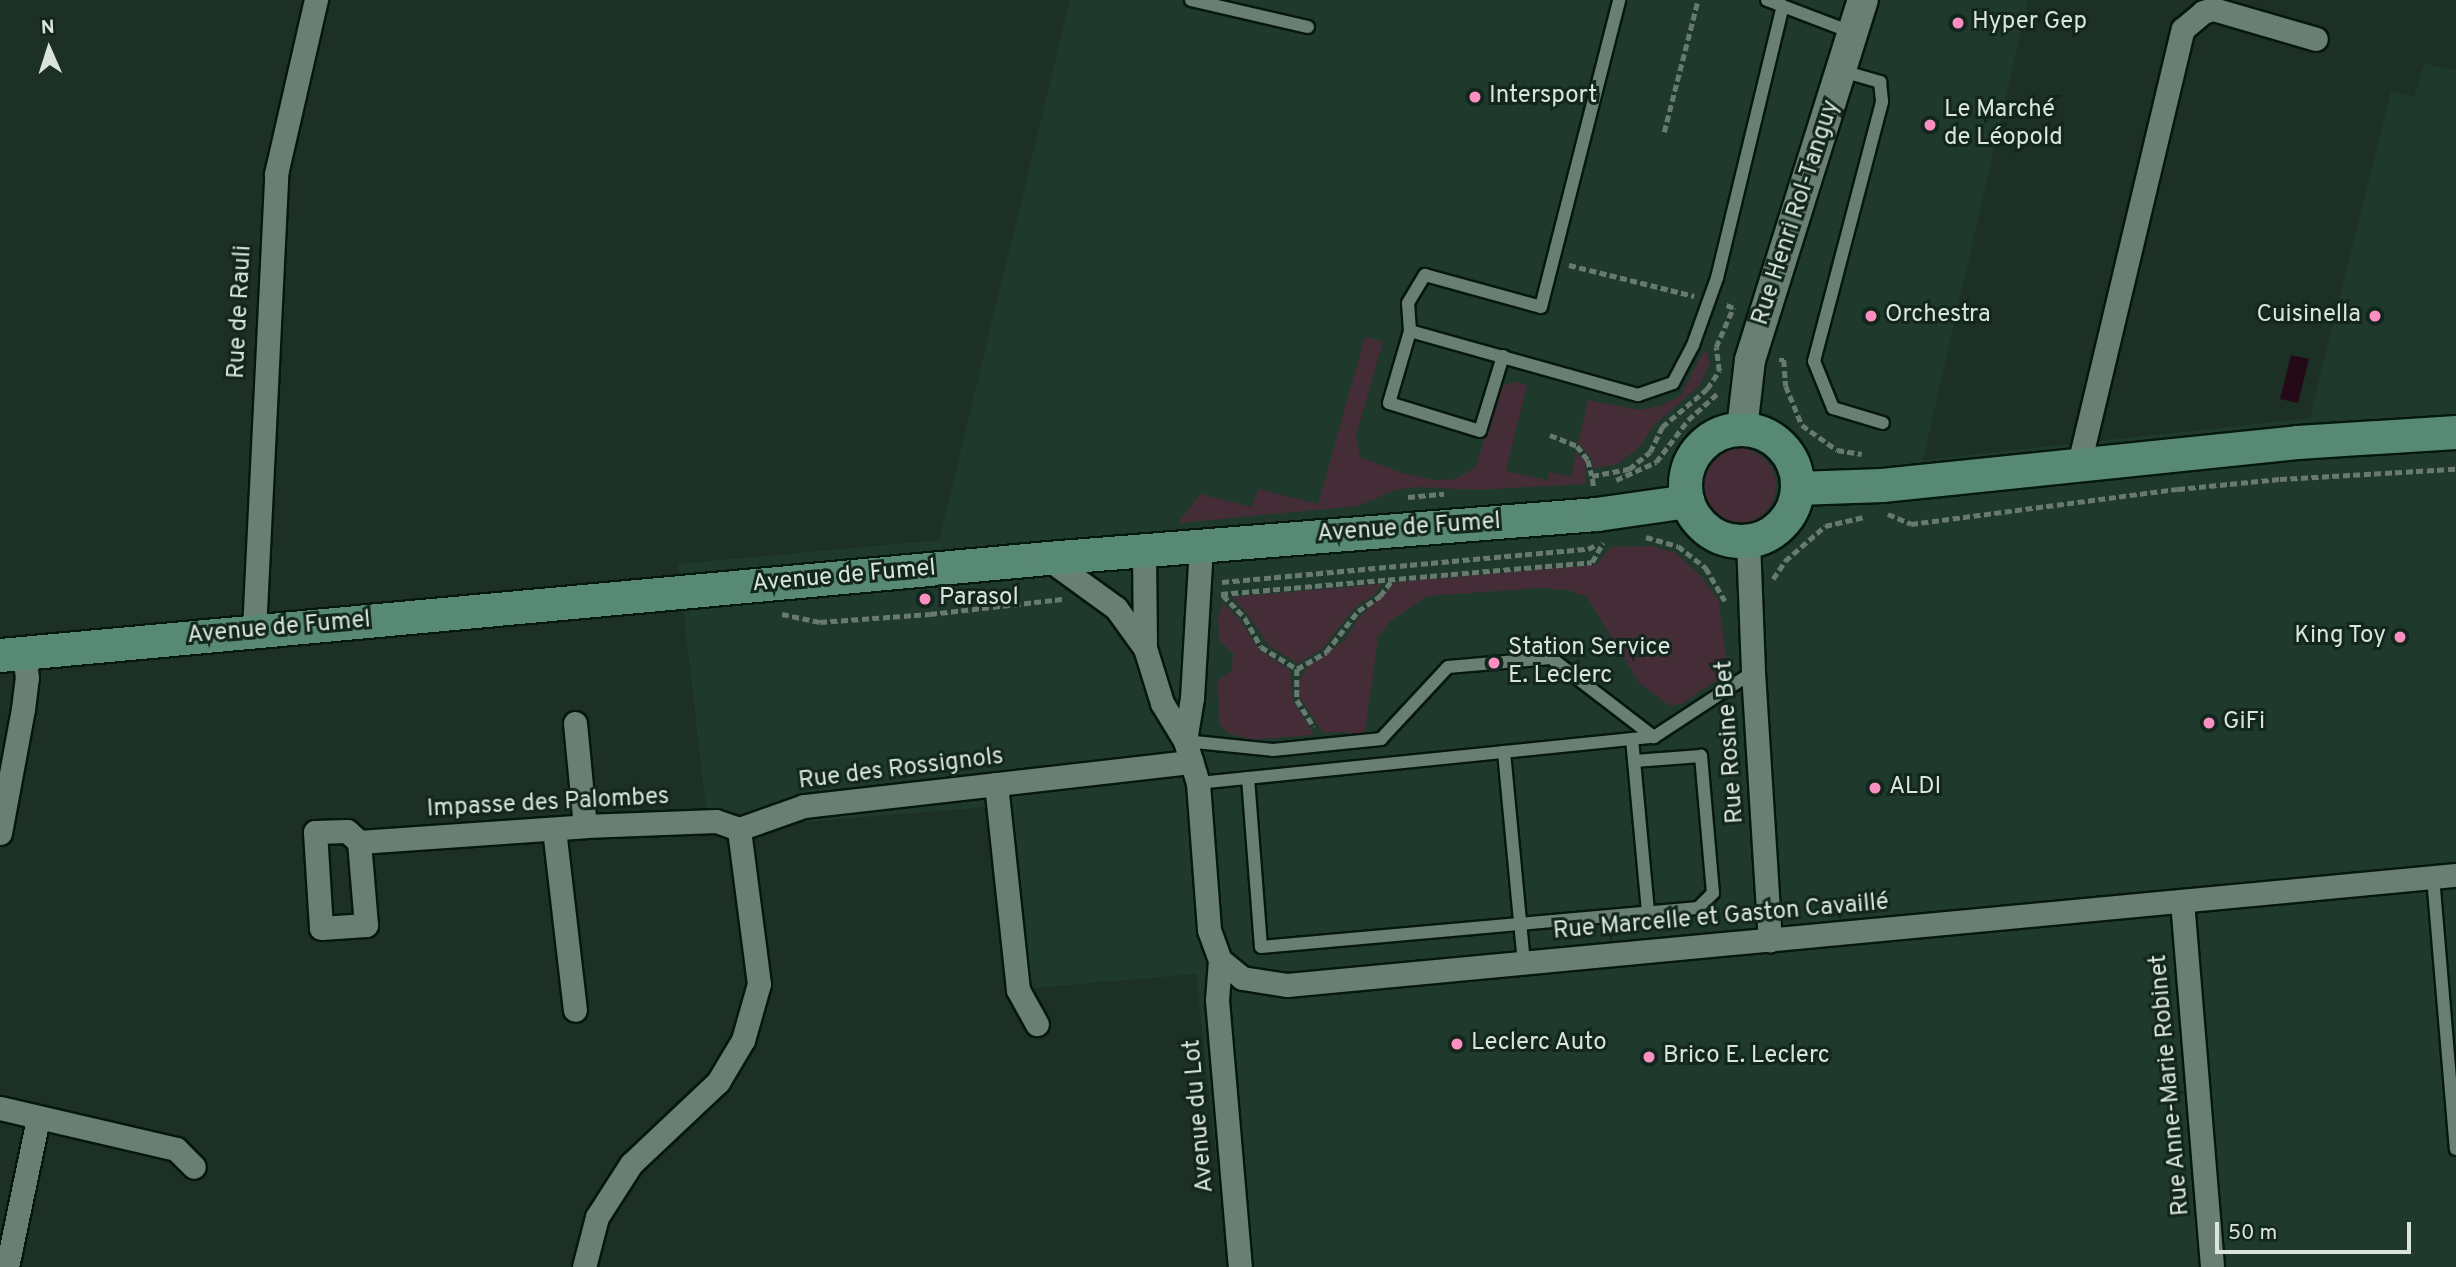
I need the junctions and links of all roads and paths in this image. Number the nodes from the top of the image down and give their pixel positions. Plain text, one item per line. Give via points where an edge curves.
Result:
1 (316, 0) edge
2 (1191, 0) edge
3 (1619, 0) edge
4 (1698, 0) edge
5 (1767, 0) edge
6 (1863, 0) edge
7 (1783, 6) junction
8 (1308, 27) dead end
9 (1854, 33) junction
10 (2316, 39) dead end
11 (1842, 71) junction
12 (1664, 132) dead end
13 (1409, 331) junction
14 (1503, 356) junction
15 (1750, 360) junction
16 (1725, 386) dead end
17 (1882, 423) dead end
18 (1742, 429) junction
19 (2456, 432) edge
20 (1550, 435) dead end
21 (2079, 464) junction
22 (2456, 469) edge
23 (1592, 477) dead end
24 (1614, 481) dead end
25 (1603, 484) dead end
26 (1580, 487) dead end
27 (1797, 488) junction
28 (1450, 494) dead end
29 (1404, 498) dead end
30 (1883, 499) junction
31 (1687, 502) junction
32 (1641, 536) dead end
33 (1616, 540) dead end
34 (1748, 541) junction
35 (1201, 545) junction
36 (1144, 551) junction
37 (1046, 558) junction
38 (1392, 580) dead end
39 (1198, 583) junction
40 (1223, 594) dead end
41 (1066, 598) dead end
42 (1750, 607) junction
43 (781, 614) dead end
44 (254, 631) junction
45 (1145, 648) junction
46 (12, 654) edge
47 (1297, 670) junction
48 (1753, 672) junction
49 (575, 723) dead end
50 (1654, 737) junction
51 (1632, 739) junction
52 (1344, 743) junction
53 (1321, 745) junction
54 (1504, 752) junction
55 (1634, 761) junction
56 (1192, 762) junction
57 (1348, 767) junction
58 (1248, 778) junction
59 (996, 784) junction
60 (585, 826) junction
61 (554, 829) junction
62 (739, 829) junction
63 (0, 833) edge
64 (359, 842) dead end
65 (2456, 875) edge
66 (2432, 877) junction
67 (2182, 901) junction
68 (1648, 913) junction
69 (1520, 924) junction
70 (1770, 940) junction
71 (1220, 960) junction
72 (1524, 963) junction
73 (576, 1010) dead end
74 (1037, 1024) dead end
75 (0, 1108) edge
76 (38, 1118) junction
77 (2456, 1149) edge
78 (194, 1167) dead end
79 (2212, 1266) edge
80 (7, 1267) edge
81 (584, 1267) edge
82 (1240, 1267) edge

1 - 44 street, Rue de Rauli via 276,174
2 - 8 lane
3 - 13 lane via 1541,307 1425,275 1408,303
4 - 12 path
5 - 7 lane
6 - 9 street, Rue Henri Rol-Tanguy
7 - 9 lane
7 - 14 lane via 1717,278 1693,345 1673,383 1638,395
9 - 11 street, Rue Henri Rol-Tanguy
10 - 21 street via 2213,9 2183,29
11 - 15 street, Rue Henri Rol-Tanguy
11 - 17 lane via 1880,82 1882,102 1814,361 1833,408
13 - 14 lane
13 - 14 lane via 1389,403 1480,430
15 - 18 street, Rue Henri Rol-Tanguy
15 - 30 path via 1784,360 1786,386 1802,425 1837,450 1877,456
16 - 24 path via 1688,420 1656,462
18 - 27 main road via 1776,441 1792,462
18 - 31 main road via 1717,435 1696,452 1688,467
19 - 21 main road
20 - 23 path via 1577,446 1588,460
21 - 30 main road
22 - 30 path via 2204,487 1911,524
25 - 26 path
27 - 30 main road
27 - 34 main road via 1782,523
28 - 29 path
30 - 42 path via 1825,526 1785,561 1771,582 1769,605
31 - 34 main road via 1710,532
31 - 35 main road, Avenue de Fumel via 1596,514
32 - 42 path via 1678,546 1706,568 1728,608
33 - 39 path via 1588,549
34 - 42 street, Rue Rosine Bet
35 - 36 main road, Avenue de Fumel
35 - 39 street
36 - 37 main road, Avenue de Fumel
36 - 45 street
37 - 44 main road, Avenue de Fumel
37 - 45 street via 1116,608
38 - 47 path via 1380,596 1358,611 1326,652
39 - 56 street
40 - 47 path via 1245,618 1261,646
41 - 43 path via 820,622
42 - 48 street, Rue Rosine Bet
44 - 46 main road, Avenue de Fumel
45 - 56 street via 1162,703
46 - 63 street via 27,678
47 - 53 path via 1297,700
48 - 50 lane
48 - 70 street, Rue Rosine Bet
49 - 60 street
50 - 51 lane
50 - 52 lane via 1551,658 1448,667 1381,739
51 - 54 lane
51 - 55 lane
52 - 53 lane
52 - 57 lane
53 - 56 lane
54 - 57 lane
54 - 69 lane
55 - 68 lane
55 - 68 lane via 1701,756 1713,893 1698,908
56 - 58 lane
56 - 59 street, Rue des Rossignols
56 - 71 street via 1209,930
57 - 58 lane
58 - 69 lane via 1261,947
59 - 62 street, Rue des Rossignols via 804,806
59 - 74 street via 1018,990
60 - 61 street, Impasse des Palombes
60 - 62 street, Impasse des Palombes via 716,821
61 - 64 street, Impasse des Palombes
61 - 73 street
62 - 81 street via 759,984 743,1040 718,1082 631,1164 597,1217
65 - 66 street, Rue Marcelle et Gaston Cavaillé
66 - 67 street, Rue Marcelle et Gaston Cavaillé
66 - 77 lane
67 - 70 street, Rue Marcelle et Gaston Cavaillé
67 - 79 street, Rue Anne-Marie Robinet
68 - 69 lane
69 - 72 lane
70 - 72 street, Rue Marcelle et Gaston Cavaillé
71 - 72 street, Rue Marcelle et Gaston Cavaillé via 1242,978 1287,985
71 - 82 street, Avenue du Lot via 1217,1000
75 - 76 street
76 - 78 street via 176,1149
76 - 80 street

